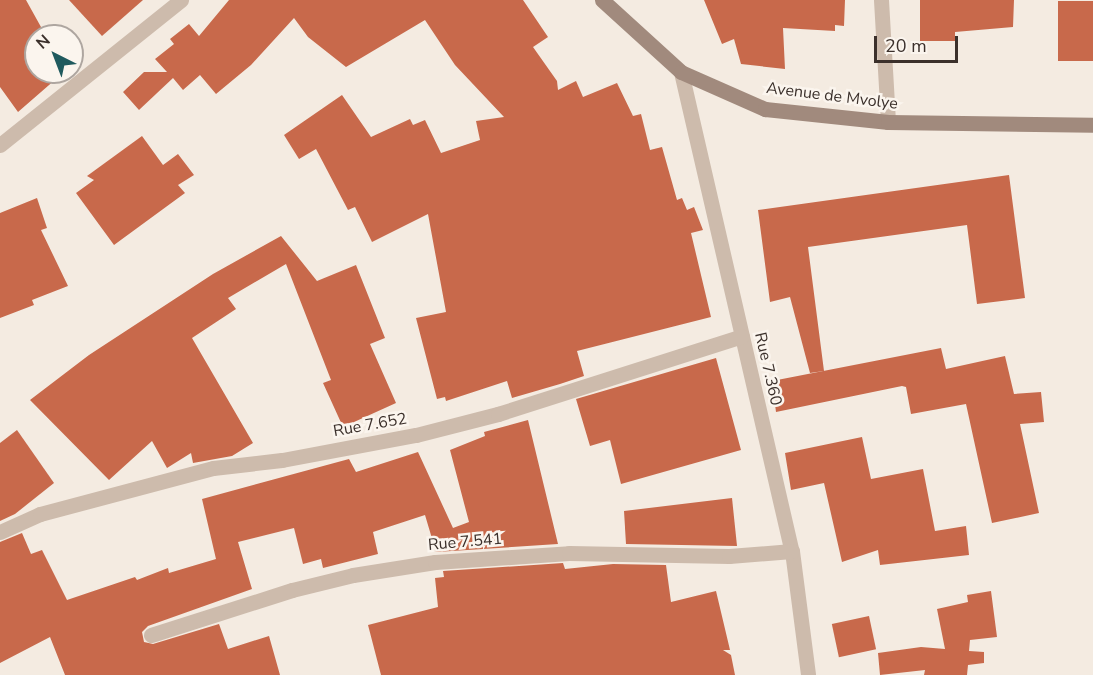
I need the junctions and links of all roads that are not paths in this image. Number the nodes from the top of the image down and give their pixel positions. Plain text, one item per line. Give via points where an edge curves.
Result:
1 (181, 0) edge
2 (602, 0) edge
3 (881, 0) edge
4 (681, 72) junction
5 (888, 122) junction
6 (1093, 125) edge
7 (0, 145) edge
8 (742, 336) junction
9 (0, 532) edge
10 (792, 551) junction
11 (151, 635) dead end
12 (808, 675) edge

1 - 7 street
2 - 4 main road, Avenue de Mvolye
3 - 5 street
4 - 5 main road, Avenue de Mvolye via 765,109
4 - 8 street, Rue 7.360
5 - 6 main road, Avenue de Mvolye
8 - 9 street, Rue 7.652 via 498,414 394,439 213,468 40,514
8 - 10 street, Rue 7.360
10 - 11 street, Rue 7.541 via 729,556 569,554 435,562 292,590
10 - 12 street, Rue 7.360

